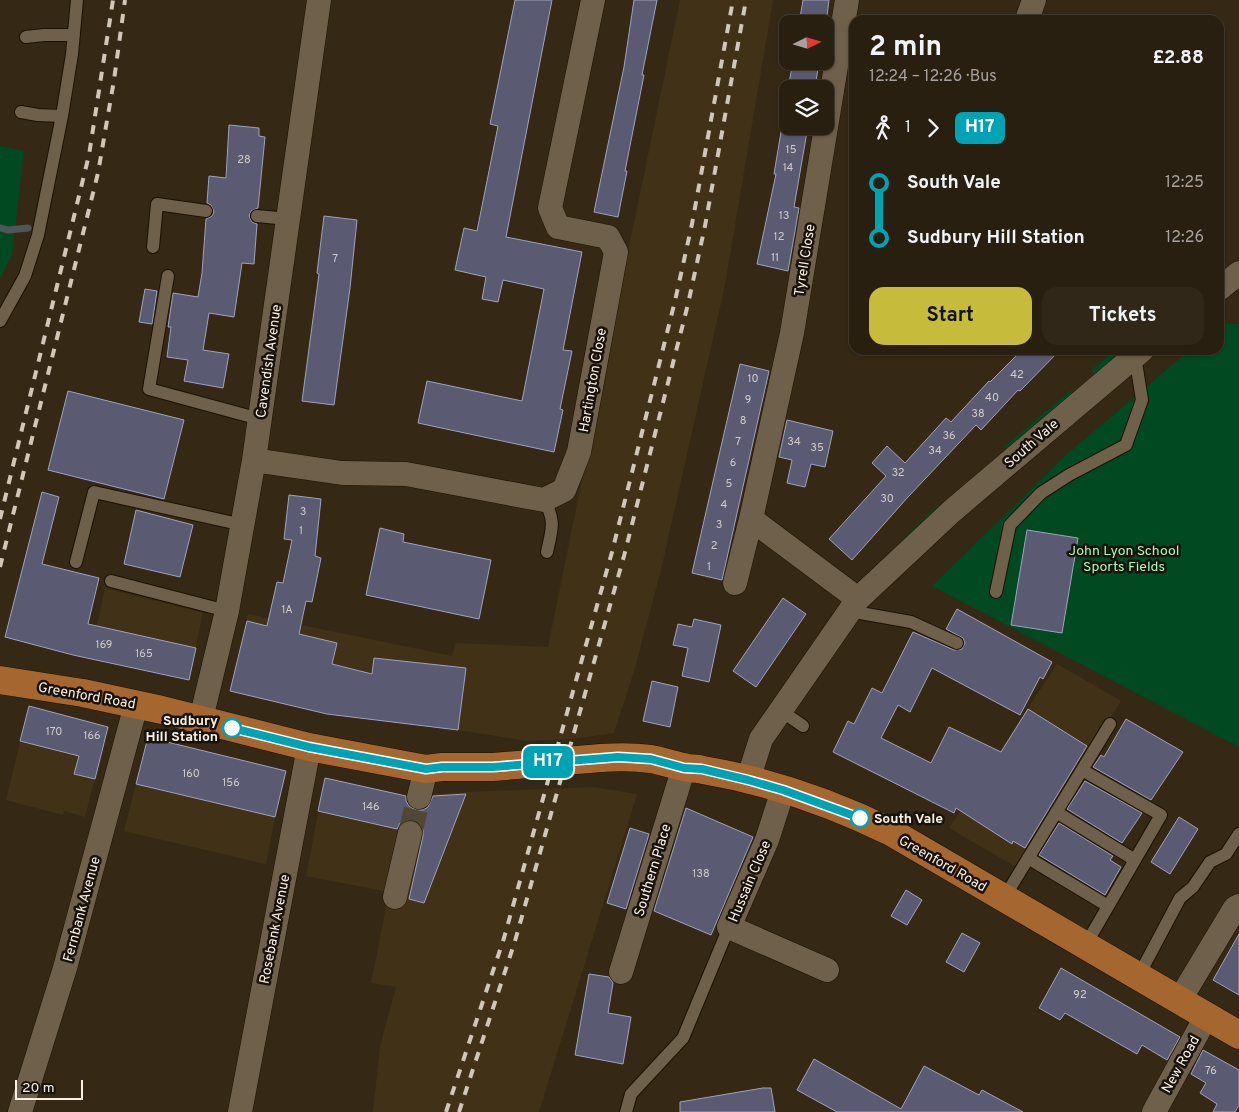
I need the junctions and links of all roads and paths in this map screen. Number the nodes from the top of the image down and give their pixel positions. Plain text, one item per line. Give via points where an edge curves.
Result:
1 (77, 0) edge
2 (319, 0) edge
3 (593, 0) edge
4 (847, 0) edge
5 (1034, 0) edge
6 (1029, 15) edge
7 (74, 35) junction
8 (26, 37) dead end
9 (21, 112) dead end
10 (62, 116) junction
11 (206, 211) dead end
12 (257, 216) dead end
13 (288, 219) junction
14 (153, 246) dead end
15 (1239, 273) edge
16 (168, 276) dead end
17 (1224, 286) edge
18 (0, 321) edge
19 (1137, 355) edge
20 (1139, 355) edge
21 (260, 419) junction
22 (254, 460) junction
23 (544, 500) junction
24 (751, 519) junction
25 (243, 525) junction
26 (547, 552) dead end
27 (76, 562) dead end
28 (111, 582) dead end
29 (735, 583) dead end
30 (996, 592) dead end
31 (853, 605) junction
32 (227, 611) junction
33 (956, 643) dead end
34 (0, 680) edge
35 (136, 704) junction
36 (780, 710) junction
37 (201, 719) junction
38 (1110, 724) dead end
39 (803, 726) dead end
40 (309, 747) junction
41 (684, 768) junction
42 (426, 769) junction
43 (1082, 770) junction
44 (748, 780) junction
45 (783, 790) junction
46 (419, 797) tunnel mouth
47 (1056, 812) junction
48 (410, 833) tunnel mouth
49 (1239, 834) edge
50 (1028, 858) junction
51 (1135, 860) junction
52 (395, 897) dead end
53 (1004, 898) junction
54 (1108, 906) junction
55 (1239, 906) edge
56 (730, 927) junction
57 (1085, 946) junction
58 (827, 970) dead end
59 (621, 972) dead end
60 (1138, 977) junction
61 (1179, 1001) junction
62 (1206, 1017) junction
63 (1239, 1035) edge
64 (20, 1112) edge
65 (240, 1112) edge
66 (626, 1112) edge
67 (1154, 1112) edge

1 - 7 lane
2 - 13 street, Cavendish Avenue
3 - 23 street, Hartington Close via 550,208 558,227 608,236 616,252 579,452 564,490
4 - 24 street, Tyrell Close via 792,333
5 - 6 street
7 - 8 lane
7 - 10 lane
9 - 10 lane
10 - 18 lane via 38,235 25,276
11 - 14 lane via 157,204
12 - 13 lane
13 - 21 street, Cavendish Avenue
15 - 17 street
16 - 21 lane via 149,389
19 - 31 street, South Vale via 952,511
20 - 30 lane via 1142,400 1126,445 1041,493 1010,525
21 - 22 street, Cavendish Avenue
22 - 23 street via 342,473 406,474
22 - 25 street, Cavendish Avenue
23 - 26 lane via 553,526
24 - 29 street, Tyrell Close
24 - 31 street
25 - 27 lane via 94,492
25 - 32 street, Cavendish Avenue
28 - 32 lane
31 - 33 lane via 911,622
31 - 36 street, South Vale
32 - 37 street, Cavendish Avenue
34 - 35 main road, Greenford Road via 66,689
35 - 37 main road, Greenford Road
35 - 64 street, Fernbank Avenue via 65,968
36 - 39 lane
36 - 44 street, South Vale via 760,739
37 - 40 main road, Greenford Road
38 - 43 lane
40 - 42 main road, Greenford Road
40 - 65 street, Rosebank Avenue
41 - 42 main road, Greenford Road, bridge via 651,759 618,757
41 - 44 main road, Greenford Road
41 - 59 street, Southern Place
42 - 46 street
43 - 47 lane
43 - 51 lane via 1161,815
44 - 45 main road, Greenford Road
45 - 53 main road, Greenford Road via 882,828
45 - 56 street, Hussain Close via 767,840
47 - 50 lane
47 - 51 lane
48 - 52 street
49 - 60 lane via 1226,854 1210,862 1180,898
50 - 53 lane
50 - 54 lane
51 - 54 lane
53 - 57 main road, Greenford Road
54 - 57 lane
55 - 61 street
56 - 58 street, Hussain Close
56 - 66 lane via 683,1038 631,1094
57 - 60 main road, Greenford Road
60 - 61 main road, Greenford Road
61 - 62 main road, Greenford Road
62 - 63 main road, Greenford Road
62 - 67 street, New Road

